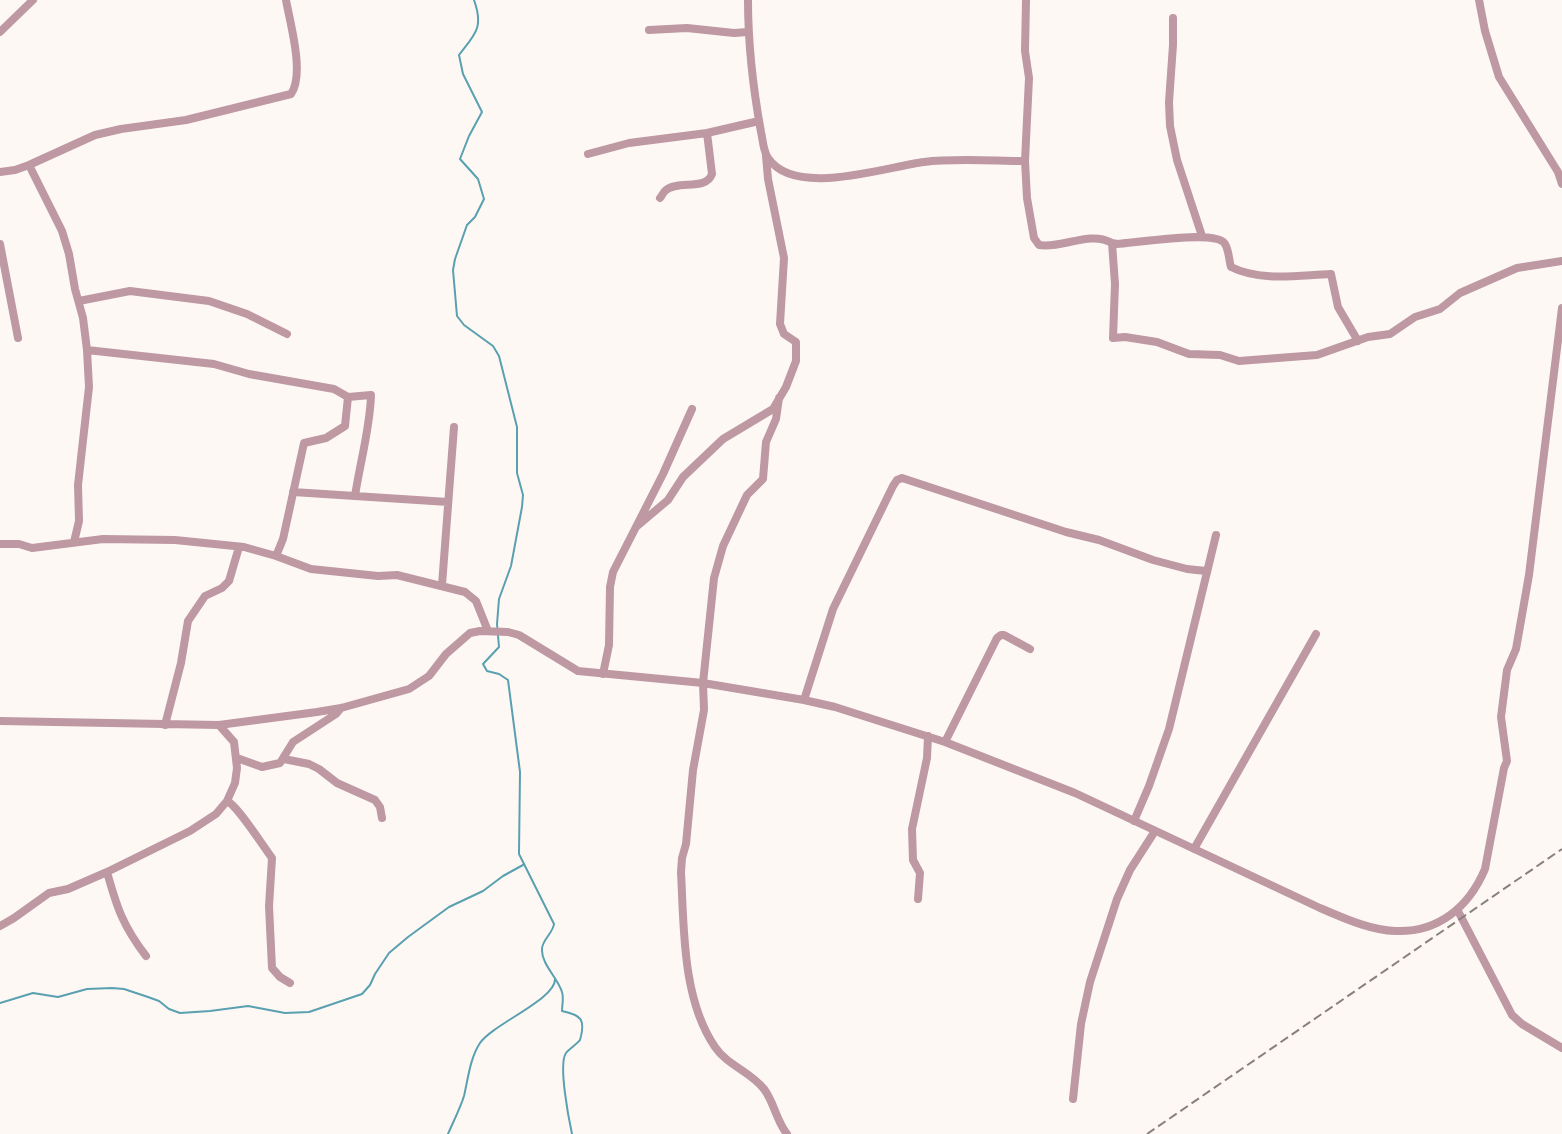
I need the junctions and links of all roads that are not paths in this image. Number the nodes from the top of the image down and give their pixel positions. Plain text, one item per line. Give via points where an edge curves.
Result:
1 (33, 0) edge
2 (286, 0) edge
3 (748, 0) edge
4 (1026, 0) edge
5 (1479, 0) edge
6 (1173, 18) dead end
7 (648, 30) dead end
8 (0, 32) edge
9 (748, 32) junction
10 (759, 121) junction
11 (707, 133) junction
12 (588, 154) dead end
13 (766, 156) junction
14 (1025, 161) junction
15 (29, 165) junction
16 (0, 172) edge
17 (1562, 184) edge
18 (660, 198) dead end
19 (1202, 236) junction
20 (1112, 243) junction
21 (0, 244) edge
22 (1562, 261) edge
23 (79, 301) junction
24 (1562, 308) edge
25 (287, 334) dead end
26 (18, 338) dead end
27 (1358, 341) junction
28 (87, 350) junction
29 (348, 397) junction
30 (779, 398) junction
31 (692, 409) dead end
32 (454, 427) dead end
33 (293, 492) junction
34 (355, 496) junction
35 (448, 502) junction
36 (636, 527) junction
37 (1216, 535) dead end
38 (74, 542) junction
39 (0, 544) edge
40 (239, 547) junction
41 (276, 555) junction
42 (1206, 571) junction
43 (442, 585) junction
44 (492, 632) junction
45 (1316, 634) dead end
46 (1030, 649) dead end
47 (603, 674) junction
48 (703, 683) junction
49 (804, 700) junction
50 (341, 708) junction
51 (0, 721) edge
52 (165, 725) junction
53 (219, 725) junction
54 (928, 736) junction
55 (945, 742) junction
56 (237, 758) junction
57 (284, 759) junction
58 (227, 801) junction
59 (382, 818) dead end
60 (1134, 821) junction
61 (1155, 831) junction
62 (1194, 849) junction
63 (106, 872) junction
64 (918, 899) dead end
65 (1458, 911) junction
66 (0, 926) edge
67 (146, 956) dead end
68 (290, 983) dead end
69 (1562, 1048) edge
70 (1073, 1099) dead end
71 (787, 1134) edge

1 - 8 street
2 - 15 street via 297,62 296,88 291,94 186,120 95,135
3 - 9 street
4 - 14 street via 1029,78
5 - 17 street via 1499,77
6 - 19 street via 1170,126
7 - 9 street
9 - 10 street
10 - 11 street
10 - 13 street
11 - 12 street via 629,143
11 - 18 street via 710,178 676,186
13 - 14 street via 779,170 798,178 814,179 925,162
13 - 30 street via 784,258 780,324 784,334 796,342 796,361
14 - 20 street via 1027,198 1034,238 1039,245 1106,239
15 - 16 street
15 - 23 street via 62,231
19 - 20 street
19 - 27 street via 1219,238 1225,244 1231,267 1244,274 1331,274 1338,307
20 - 27 street via 1113,338 1157,342 1189,354 1220,355 1239,361 1317,355
21 - 26 street
22 - 27 street via 1517,268 1460,293 1440,309 1415,318 1390,334
23 - 25 street via 130,291 208,301 247,314
23 - 28 street
24 - 65 street via 1529,575 1516,650 1507,670 1501,717 1507,761 1485,869
28 - 29 street via 214,364 334,389
28 - 38 street via 89,387
29 - 33 street via 345,426 326,438 304,443
29 - 34 street via 371,395
30 - 36 street via 773,409 723,439 683,477 668,500
30 - 48 street via 776,419 766,442 763,479 747,495 723,546 714,578
31 - 36 street
32 - 35 street
33 - 34 street
33 - 41 street
34 - 35 street
35 - 43 street
36 - 47 street via 613,572 609,645
37 - 42 street
38 - 39 street via 32,548
38 - 40 street via 175,540
40 - 41 street
40 - 52 street via 228,581 205,596 188,621
41 - 43 street via 311,569 398,575
42 - 49 street via 1153,560 902,478 893,486 833,609
42 - 60 street via 1168,729
43 - 44 street via 465,592 476,601
44 - 47 street via 519,635 578,671
44 - 50 street via 470,633 429,676 409,689
45 - 62 street
46 - 55 street via 1004,635 998,638
47 - 48 street
48 - 49 street
48 - 71 street via 704,710 681,872 690,988 715,1048 760,1084
49 - 54 street
50 - 53 street
50 - 57 street via 293,742
51 - 52 street
52 - 53 street
53 - 56 street via 234,741
54 - 55 street
54 - 64 street via 912,829 913,860 920,873
55 - 60 street via 1075,793
56 - 57 street via 262,766
56 - 58 street via 235,783
57 - 59 street via 309,764 375,801
58 - 63 street via 216,814 190,831
58 - 68 street via 234,803 272,858 272,968
60 - 61 street
61 - 62 street
61 - 70 street via 1117,899 1090,982
62 - 65 street via 1320,908 1379,929 1414,929
63 - 66 street via 49,893
63 - 67 street via 116,906
65 - 69 street via 1512,1015

